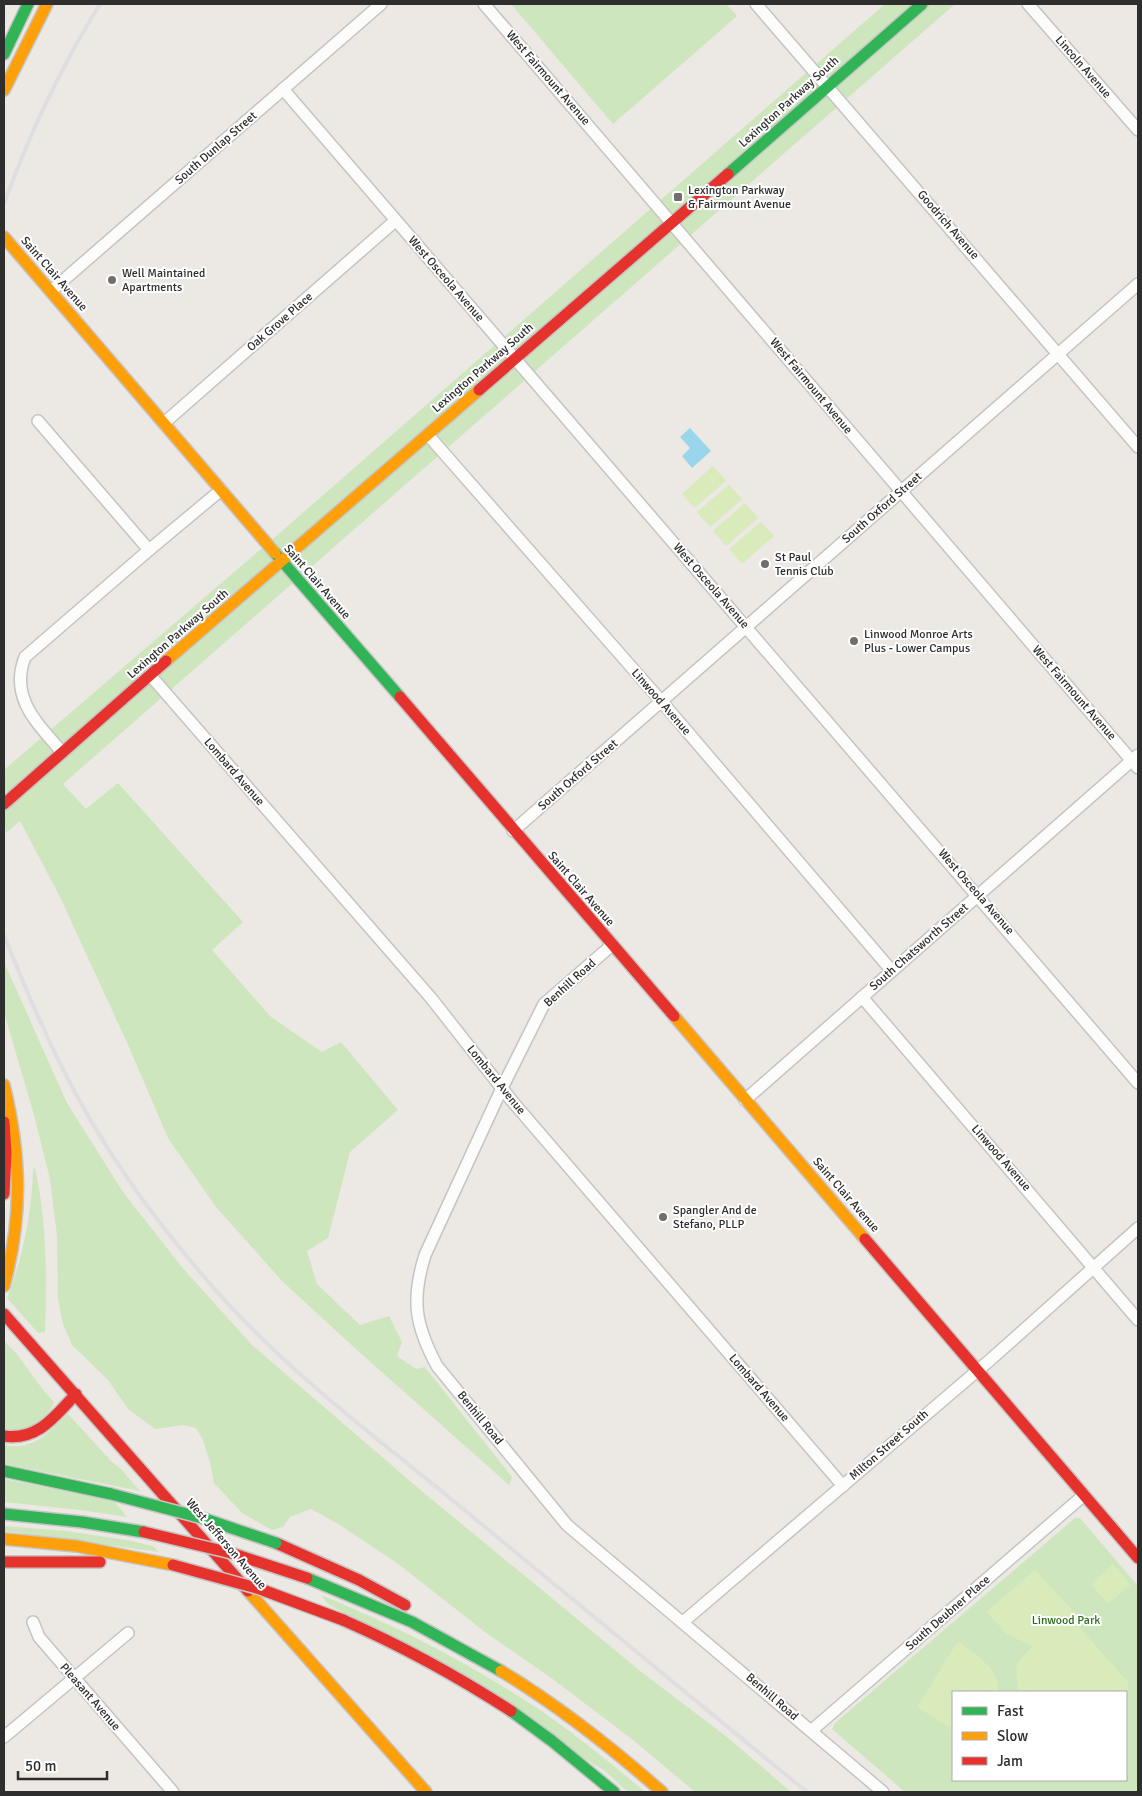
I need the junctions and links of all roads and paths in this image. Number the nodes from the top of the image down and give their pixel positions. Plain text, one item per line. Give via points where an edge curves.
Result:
1 (28, 4) edge
2 (47, 4) edge
3 (381, 4) edge
4 (484, 4) edge
5 (756, 4) edge
6 (922, 4) edge
7 (1028, 4) edge
8 (4, 54) edge
9 (828, 86) junction
10 (283, 89) junction
11 (4, 90) edge
12 (1138, 130) edge
13 (396, 221) junction
14 (672, 222) junction
15 (4, 237) edge
16 (1138, 284) edge
17 (51, 291) junction
18 (1059, 354) junction
19 (516, 358) junction
20 (38, 420) dead end
21 (164, 423) junction
22 (428, 434) junction
23 (1138, 447) edge
24 (221, 490) junction
25 (901, 492) junction
26 (148, 550) junction
27 (282, 562) junction
28 (747, 627) junction
29 (150, 675) junction
30 (662, 702) junction
31 (62, 752) junction
32 (1136, 761) edge
33 (4, 804) edge
34 (513, 831) junction
35 (978, 895) junction
36 (612, 945) junction
37 (892, 971) junction
38 (862, 997) junction
39 (1138, 1083) edge
40 (4, 1085) edge
41 (502, 1088) junction
42 (745, 1100) junction
43 (4, 1122) edge
44 (4, 1194) edge
45 (1138, 1228) edge
46 (1094, 1268) junction
47 (4, 1286) edge
48 (4, 1314) edge
49 (1138, 1320) edge
50 (978, 1370) junction
51 (76, 1394) junction
52 (4, 1436) edge
53 (4, 1470) edge
54 (843, 1486) junction
55 (1084, 1495) junction
56 (4, 1514) edge
57 (4, 1540) edge
58 (1138, 1558) edge
59 (4, 1562) edge
60 (173, 1565) junction
61 (33, 1622) dead end
62 (683, 1622) junction
63 (128, 1633) dead end
64 (497, 1669) junction
65 (73, 1678) junction
66 (811, 1731) junction
67 (4, 1737) edge
68 (173, 1792) edge
69 (426, 1792) edge
70 (614, 1792) edge
71 (662, 1792) edge
72 (883, 1792) edge

1 - 8 main road
2 - 11 main road
3 - 10 street, South Dunlap Street
4 - 14 street, West Fairmount Avenue
5 - 9 street, Goodrich Avenue
6 - 9 main road, Lexington Parkway South
7 - 12 street, Lincoln Avenue
9 - 14 main road, Lexington Parkway South
9 - 18 street, Goodrich Avenue
10 - 13 street, West Osceola Avenue
10 - 17 street, South Dunlap Street
13 - 19 street, West Osceola Avenue
13 - 21 street, Oak Grove Place
14 - 19 main road, Lexington Parkway South
14 - 25 street, West Fairmount Avenue
15 - 17 main road, Saint Clair Avenue
16 - 18 street, South Oxford Street
17 - 21 main road, Saint Clair Avenue
18 - 23 street, Goodrich Avenue
18 - 25 street, South Oxford Street
19 - 22 main road, Lexington Parkway South
19 - 28 street, West Osceola Avenue
20 - 26 street
21 - 24 main road, Saint Clair Avenue
22 - 27 main road, Lexington Parkway South
22 - 30 street, Linwood Avenue
24 - 26 street
24 - 27 main road, Saint Clair Avenue
25 - 28 street, South Oxford Street
25 - 32 street, West Fairmount Avenue
26 - 31 street via 25,657 20,676 26,707
27 - 29 main road, Lexington Parkway South
27 - 34 main road, Saint Clair Avenue
28 - 30 street, South Oxford Street
28 - 35 street, West Osceola Avenue
29 - 31 main road, Lexington Parkway South
29 - 41 street, Lombard Avenue via 431,998
30 - 34 street, South Oxford Street
30 - 37 street, Linwood Avenue
31 - 33 main road, Lexington Parkway South
32 - 35 street, South Chatsworth Street
34 - 36 main road, Saint Clair Avenue
35 - 37 street, South Chatsworth Street
35 - 39 street, West Osceola Avenue
36 - 41 street, Benhill Road via 544,1004
36 - 42 main road, Saint Clair Avenue
37 - 38 street, South Chatsworth Street
38 - 42 street, South Chatsworth Street
38 - 46 street, Linwood Avenue
40 - 47 main road via 14,1124 19,1186 12,1261
41 - 54 street, Lombard Avenue
41 - 62 street, Benhill Road via 425,1255 418,1281 416,1308 423,1337 437,1366 567,1525
42 - 50 main road, Saint Clair Avenue
43 - 44 main road
45 - 46 street, Milton Street South
46 - 49 street, Linwood Avenue
46 - 50 street, Milton Street South
48 - 51 main road, West Jefferson Avenue
50 - 54 street, Milton Street South
50 - 55 main road, Saint Clair Avenue
51 - 52 main road via 29,1436
51 - 69 main road, West Jefferson Avenue
53 - 64 main road, bridge via 202,1518 276,1543 359,1580 437,1623
54 - 62 street, Milton Street South
55 - 58 main road, Saint Clair Avenue
55 - 66 street, South Deubner Place
56 - 64 main road, bridge via 144,1532 231,1553 363,1600 411,1621
57 - 60 main road via 76,1546
59 - 60 main road
60 - 70 main road, bridge via 260,1589 343,1620 426,1658 484,1692 562,1748
61 - 65 street, Pleasant Avenue via 39,1637
62 - 66 street, Benhill Road
63 - 65 street
64 - 71 main road via 583,1727
65 - 67 street
65 - 68 street, Pleasant Avenue
66 - 72 street, Benhill Road

